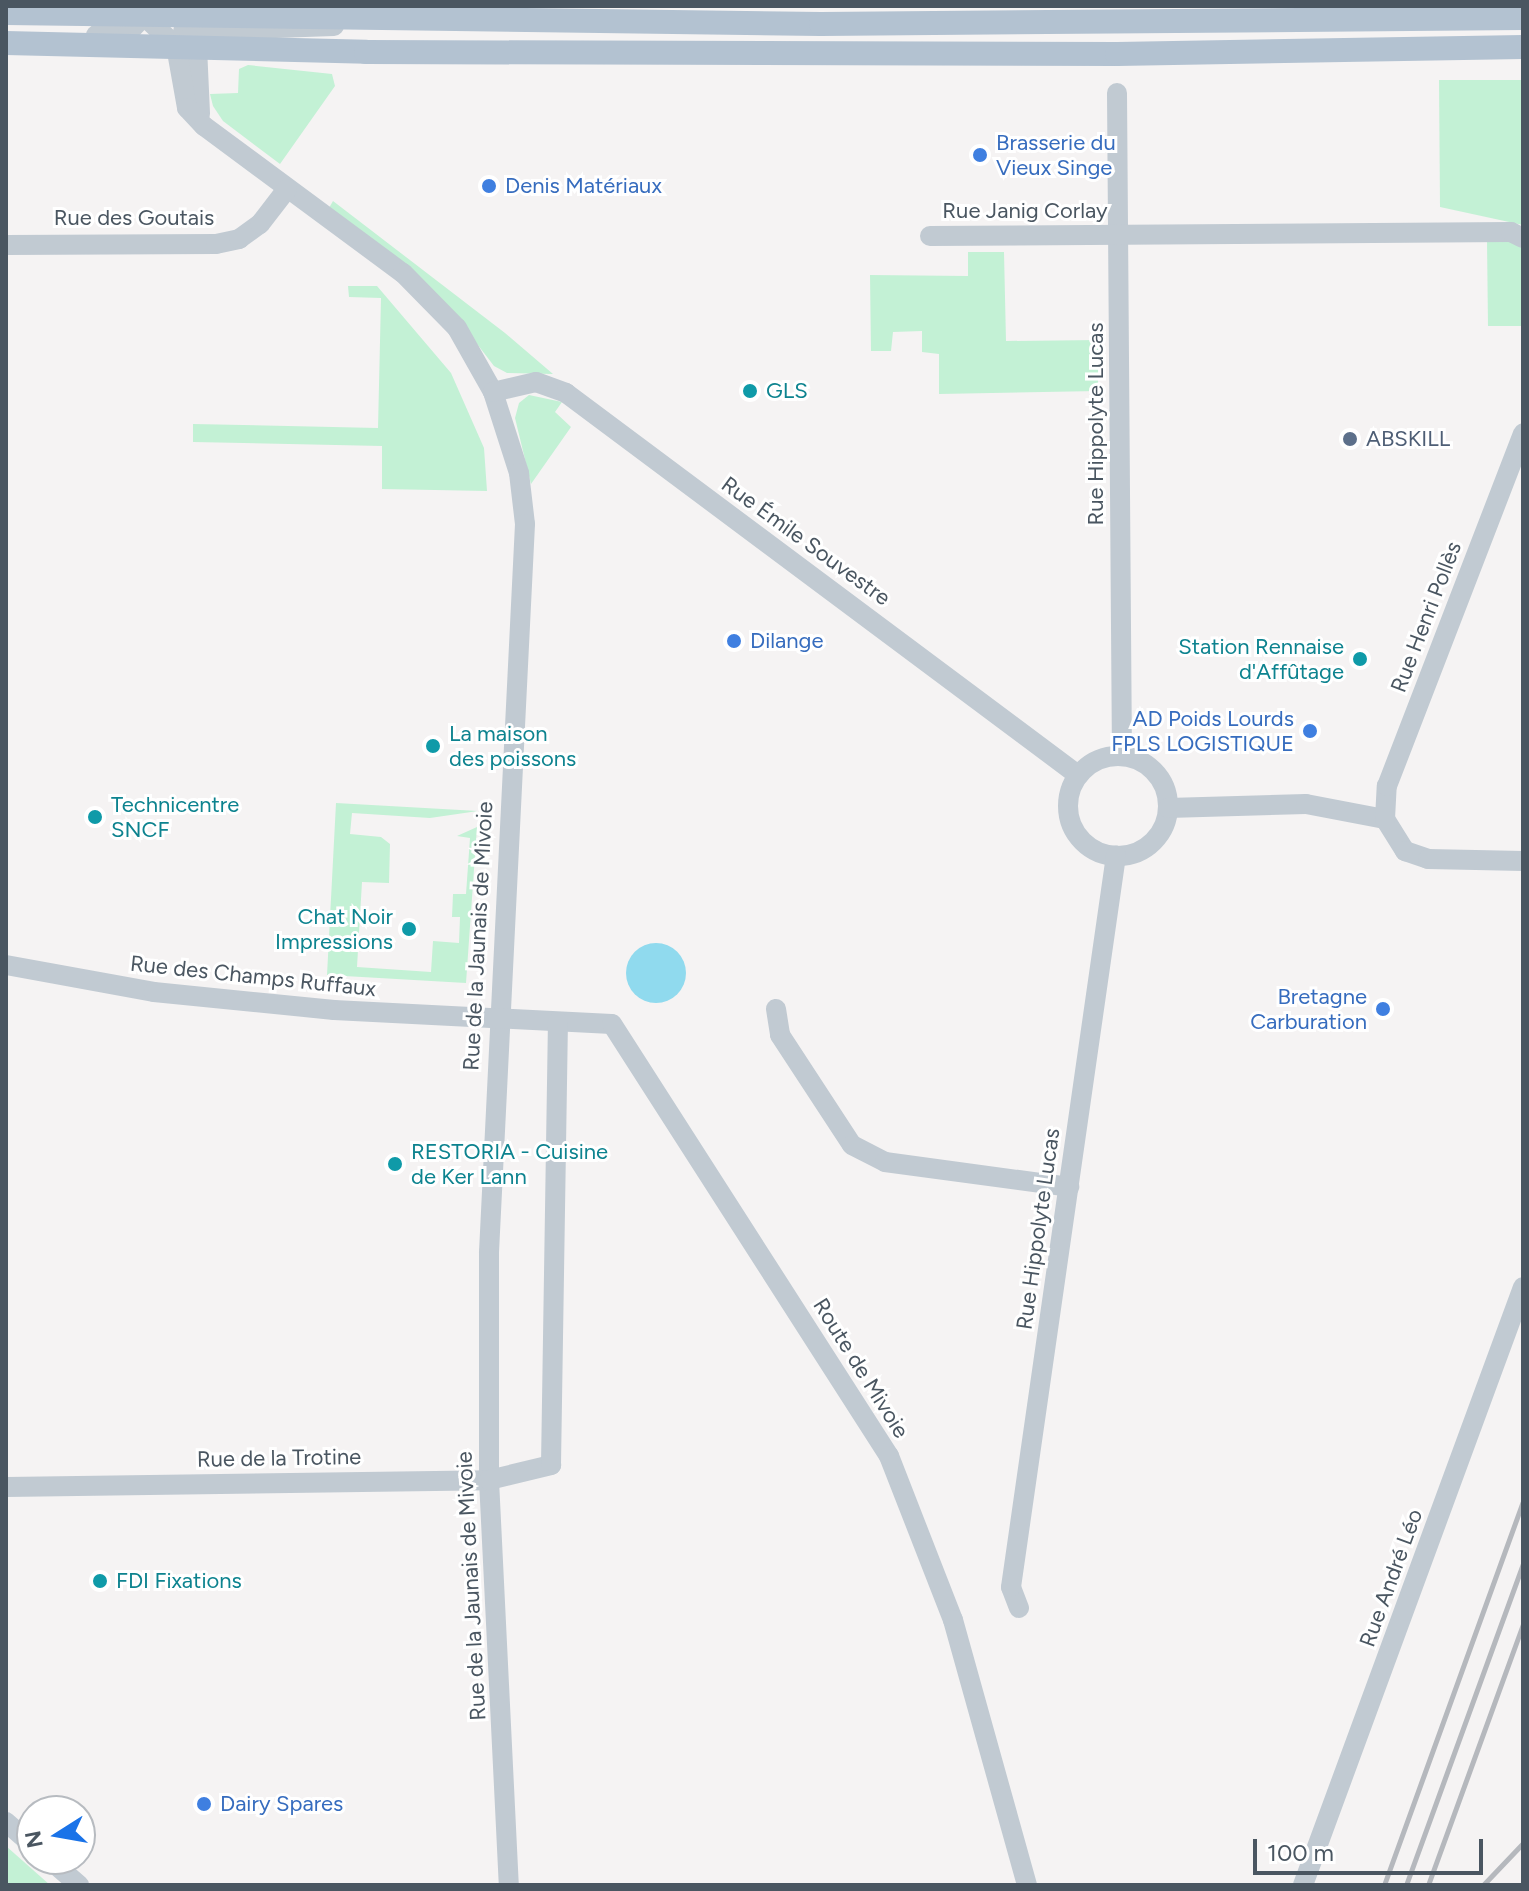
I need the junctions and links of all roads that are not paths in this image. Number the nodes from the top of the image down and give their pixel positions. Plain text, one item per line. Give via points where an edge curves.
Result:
1 (101, 6) edge
2 (6, 13) edge
3 (76, 14) junction
4 (1523, 18) edge
5 (169, 27) edge
6 (6, 33) edge
7 (6, 43) edge
8 (1523, 47) edge
9 (1472, 48) junction
10 (1523, 59) edge
11 (1117, 93) dead end
12 (287, 189) junction
13 (1119, 235) junction
14 (930, 236) dead end
15 (1523, 238) edge
16 (6, 245) edge
17 (493, 392) junction
18 (1523, 433) edge
19 (1122, 756) junction
20 (1078, 775) junction
21 (1168, 808) junction
22 (1385, 819) junction
23 (1116, 856) junction
24 (1523, 861) edge
25 (6, 965) edge
26 (776, 1009) dead end
27 (496, 1020) junction
28 (558, 1022) junction
29 (1069, 1187) junction
30 (1523, 1287) edge
31 (489, 1480) junction
32 (6, 1487) edge
33 (1019, 1608) dead end
34 (509, 1885) edge
35 (1027, 1885) edge
36 (1303, 1885) edge

1 - 3 street
2 - 3 main road
3 - 5 main road
4 - 5 main road via 837,24 382,20
5 - 6 street via 111,35
5 - 7 main road
5 - 9 main road via 1086,54
5 - 12 street, Rue de la Jaunais de Mivoie via 187,108
8 - 9 main road
9 - 10 street via 1491,57
11 - 13 street, Rue Hippolyte Lucas
12 - 16 street, Rue des Goutais via 260,224 239,239 216,244
12 - 17 street, Rue de la Jaunais de Mivoie via 403,273 437,305
13 - 14 street, Rue Janig Corlay
13 - 15 street via 1511,232
13 - 19 street, Rue Hippolyte Lucas
17 - 20 street, Rue Émile Souvestre via 536,382 566,393
17 - 27 street, Rue de la Jaunais de Mivoie via 519,473 525,524
18 - 22 street, Rue Henri Pollès via 1387,786
19 - 20 street via 1092,762
19 - 21 street via 1144,763 1158,775
20 - 23 street via 1068,809 1072,827 1083,842
21 - 22 street via 1306,804
21 - 23 street via 1152,843
22 - 24 street via 1405,851 1428,859
23 - 29 street, Rue Hippolyte Lucas
25 - 27 street, Rue des Champs Ruffaux via 154,992
26 - 29 street via 780,1035 852,1145 885,1162
27 - 28 street, Route de Mivoie
27 - 31 street, Rue de la Jaunais de Mivoie
28 - 31 street, Rue de la Trotine via 551,1465
28 - 35 street, Route de Mivoie via 599,1022 621,1032 678,1134 889,1456 953,1620
29 - 33 street, Rue Hippolyte Lucas via 1011,1587
30 - 36 street, Rue André Léo
31 - 32 street, Rue de la Trotine
31 - 34 street, Rue de la Jaunais de Mivoie

